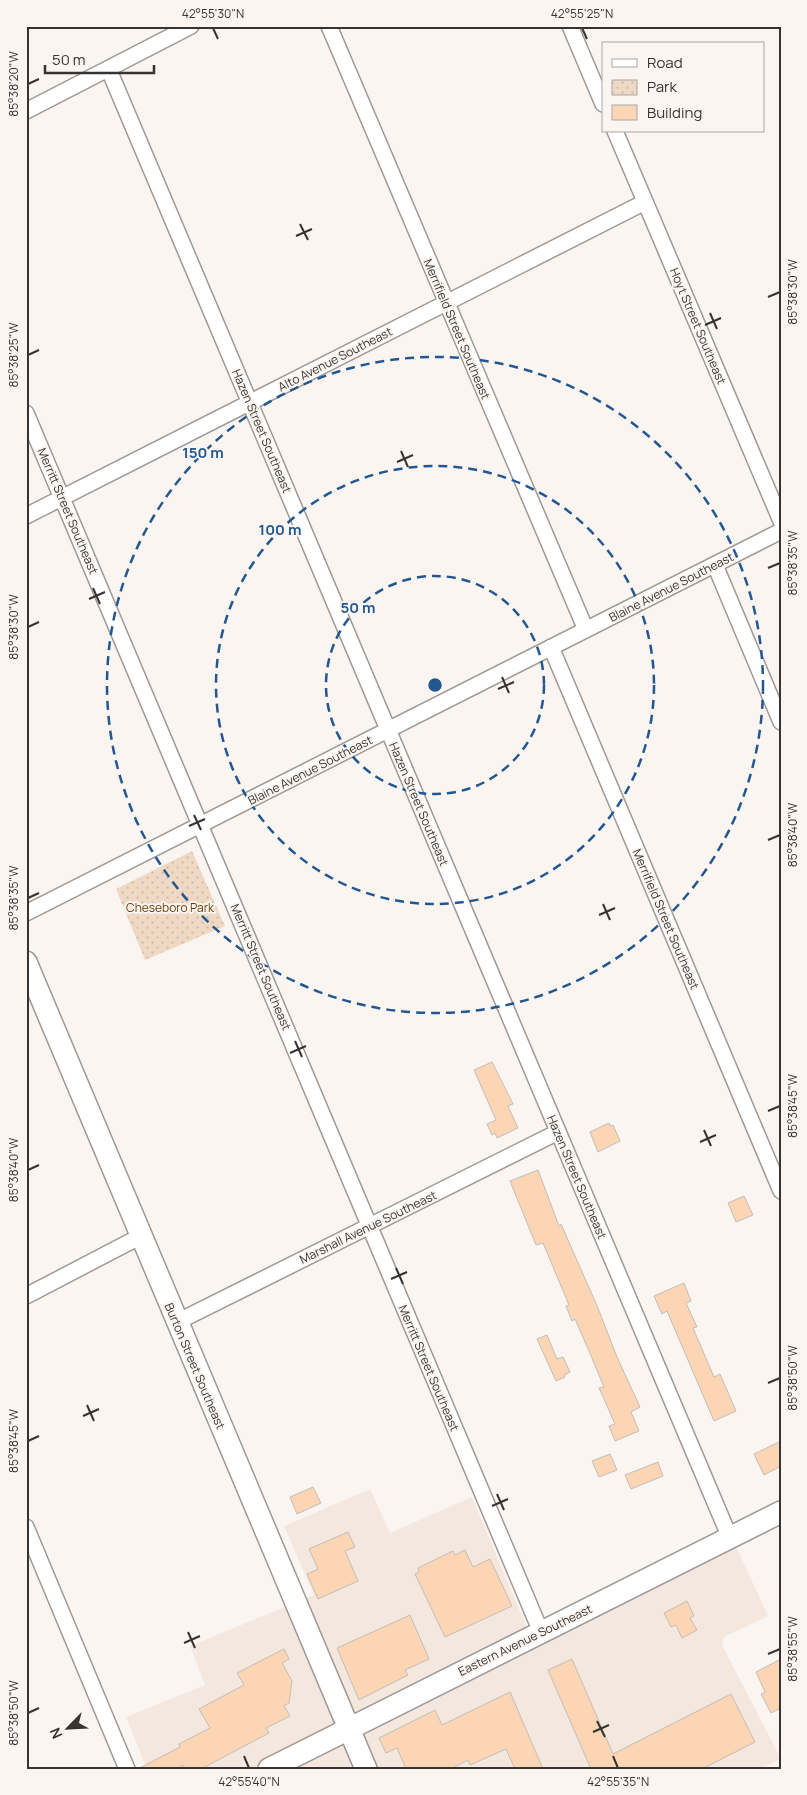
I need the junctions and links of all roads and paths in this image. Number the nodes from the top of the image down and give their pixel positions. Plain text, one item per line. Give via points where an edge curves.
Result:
1 (191, 26) edge
2 (329, 26) edge
3 (570, 26) edge
4 (109, 70) junction
5 (602, 102) edge
6 (26, 111) edge
7 (615, 132) edge
8 (645, 202) junction
9 (446, 304) junction
10 (250, 402) junction
11 (26, 413) edge
12 (62, 498) junction
13 (26, 516) edge
14 (781, 521) edge
15 (781, 531) edge
16 (715, 565) junction
17 (586, 630) junction
18 (551, 647) junction
19 (781, 722) edge
20 (388, 731) junction
21 (201, 826) junction
22 (26, 913) edge
23 (26, 962) edge
24 (558, 1132) junction
25 (781, 1191) edge
26 (370, 1226) junction
27 (141, 1236) junction
28 (26, 1296) edge
29 (177, 1322) junction
30 (781, 1512) edge
31 (26, 1527) edge
32 (730, 1538) junction
33 (541, 1632) junction
34 (348, 1728) junction
35 (127, 1769) edge
36 (269, 1769) edge
37 (366, 1769) edge

1 - 4 street
2 - 9 street, Merrifield Street Southeast
3 - 5 street
4 - 6 street
4 - 10 street, Hazen Street Southeast
7 - 8 street, Hoyt Street Southeast
8 - 9 street, Alto Avenue Southeast
8 - 14 street, Hoyt Street Southeast
9 - 10 street, Alto Avenue Southeast
9 - 17 street, Merrifield Street Southeast
10 - 12 street, Alto Avenue Southeast
10 - 20 street, Hazen Street Southeast
11 - 12 street, Merritt Street Southeast
12 - 13 street, Alto Avenue Southeast
12 - 21 street, Merritt Street Southeast
15 - 16 street, Blaine Avenue Southeast
16 - 17 street, Blaine Avenue Southeast
16 - 19 street
17 - 18 street, Blaine Avenue Southeast
18 - 20 street, Blaine Avenue Southeast
18 - 25 street, Merrifield Street Southeast
20 - 21 street, Blaine Avenue Southeast
20 - 24 street, Hazen Street Southeast
21 - 22 street, Blaine Avenue Southeast
21 - 26 street, Merritt Street Southeast
23 - 27 main road, Burton Street Southeast
24 - 26 street, Marshall Avenue Southeast
24 - 32 street, Hazen Street Southeast
26 - 29 street, Marshall Avenue Southeast
26 - 33 street, Merritt Street Southeast
27 - 28 street
27 - 29 main road, Burton Street Southeast
29 - 34 main road, Burton Street Southeast
30 - 32 main road, Eastern Avenue Southeast
31 - 35 street
32 - 33 main road, Eastern Avenue Southeast
33 - 34 main road, Eastern Avenue Southeast
34 - 36 main road, Eastern Avenue Southeast
34 - 37 main road, Burton Street Southeast

